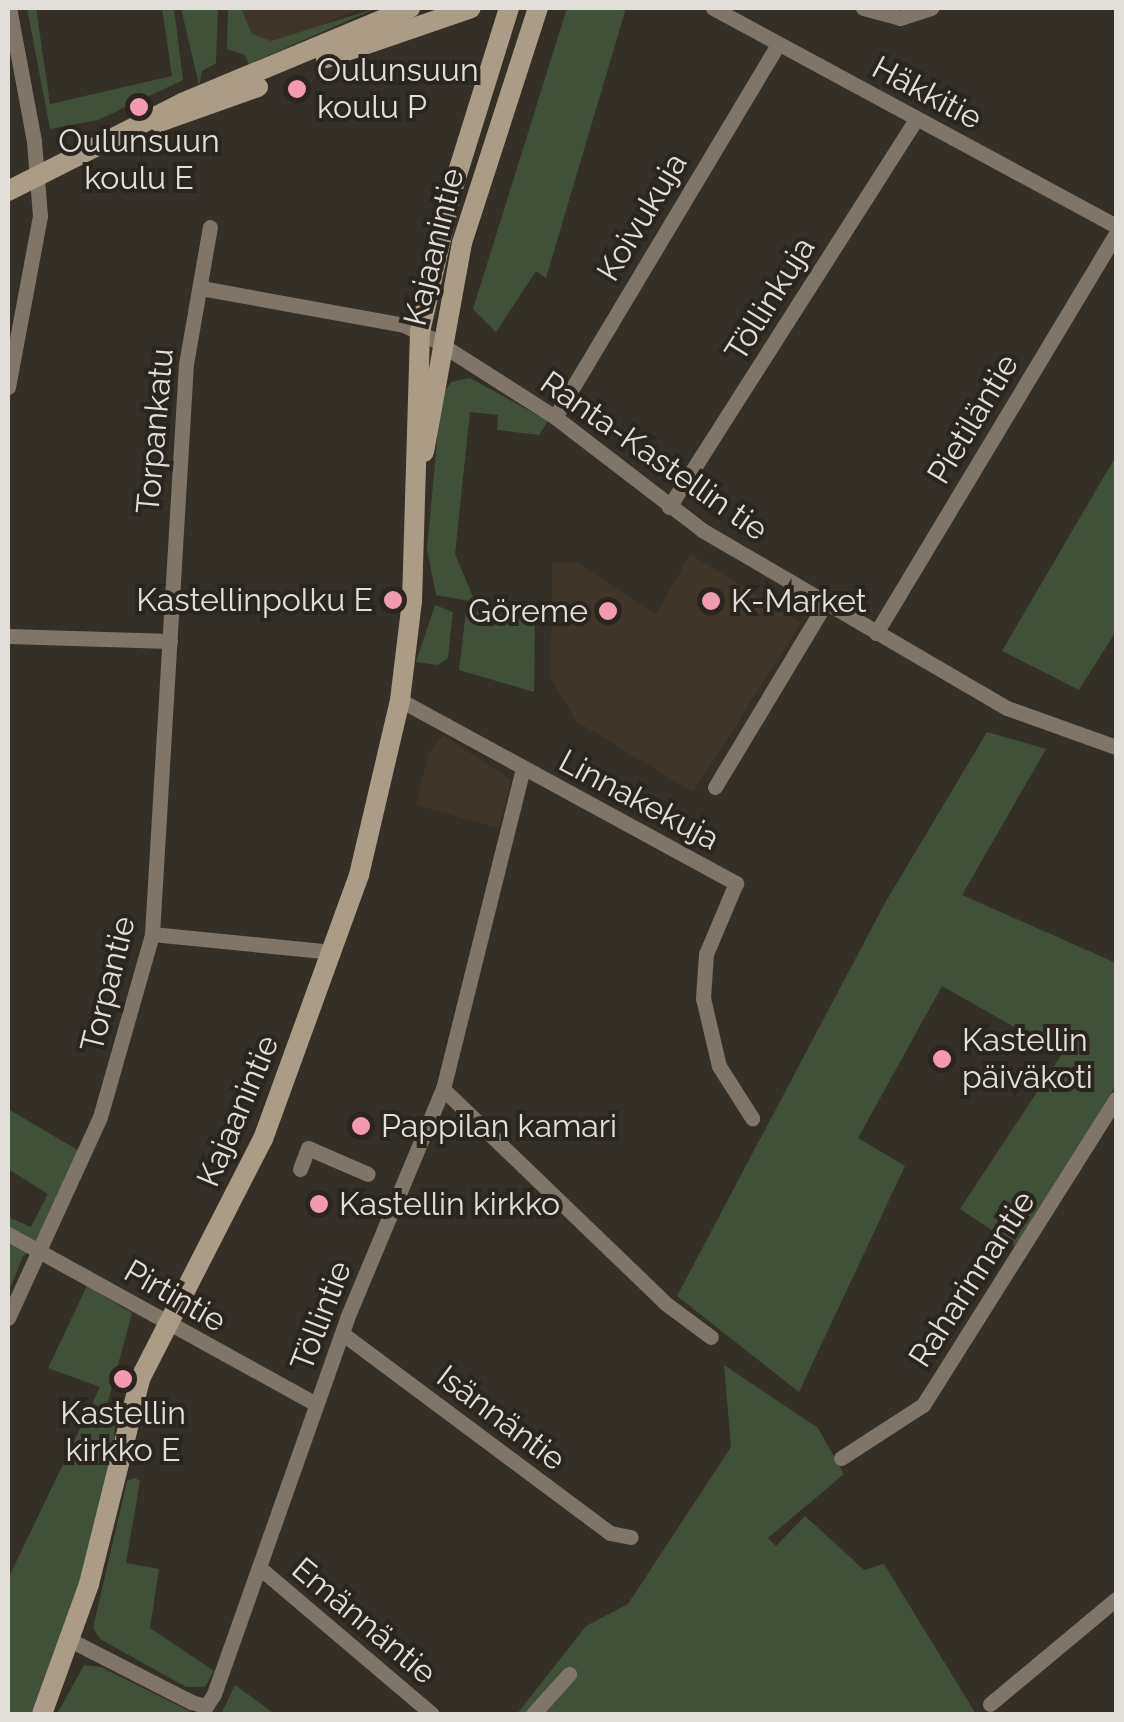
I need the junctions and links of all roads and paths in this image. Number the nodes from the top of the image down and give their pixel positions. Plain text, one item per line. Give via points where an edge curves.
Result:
1 (9, 8) edge
2 (410, 8) edge
3 (471, 8) edge
4 (509, 8) edge
5 (538, 8) edge
6 (713, 8) edge
7 (862, 8) edge
8 (931, 8) edge
9 (778, 45) junction
10 (916, 118) junction
11 (145, 125) junction
12 (35, 178) junction
13 (8, 191) edge
14 (210, 227) dead end
15 (1116, 230) edge
16 (201, 288) junction
17 (431, 338) junction
18 (8, 387) edge
19 (555, 418) junction
20 (669, 506) junction
21 (825, 604) junction
22 (876, 633) junction
23 (8, 636) edge
24 (170, 641) junction
25 (400, 700) junction
26 (1116, 747) edge
27 (523, 769) junction
28 (715, 787) dead end
29 (152, 934) junction
30 (334, 952) junction
31 (443, 1089) junction
32 (1116, 1099) edge
33 (752, 1118) dead end
34 (300, 1169) dead end
35 (368, 1174) dead end
36 (8, 1234) edge
37 (40, 1251) junction
38 (8, 1318) edge
39 (164, 1322) junction
40 (342, 1334) junction
41 (711, 1337) dead end
42 (316, 1404) junction
43 (841, 1458) dead end
44 (631, 1537) dead end
45 (261, 1569) junction
46 (1116, 1599) edge
47 (72, 1640) junction
48 (569, 1674) dead end
49 (990, 1704) dead end
50 (42, 1714) edge
51 (432, 1714) edge
52 (532, 1714) edge

1 - 12 street
2 - 11 main road via 182,103
3 - 11 main road via 319,60 188,117
4 - 17 main road, Kajaanintie via 452,191
5 - 17 main road, Kajaanintie
6 - 9 street, Häkkitie
7 - 8 street via 900,18
9 - 10 street, Häkkitie
9 - 19 street, Koivukuja
10 - 15 street, Häkkitie
10 - 20 street, Töllinkuja
11 - 12 main road
12 - 13 main road
12 - 18 street via 40,216
14 - 16 street, Torpankatu
15 - 22 street, Pietiläntie
16 - 17 street
16 - 24 street, Torpankatu via 186,364
17 - 19 street, Ranta-Kastellin tie
17 - 25 main road, Kajaanintie
19 - 20 street, Ranta-Kastellin tie
20 - 21 street, Ranta-Kastellin tie
21 - 22 street, Ranta-Kastellin tie
21 - 28 street
22 - 26 street, Ranta-Kastellin tie via 1007,708
23 - 24 street
24 - 29 street, Torpantie
25 - 27 street, Linnakekuja
25 - 30 main road, Kajaanintie
27 - 31 street, Töllintie
27 - 33 street, Linnakekuja via 736,883 706,954 703,998 719,1066
29 - 30 street
29 - 37 street, Torpantie via 100,1117
30 - 39 main road, Kajaanintie via 263,1139
31 - 40 street, Töllintie
31 - 41 street via 665,1303
32 - 43 street, Raharinnantie via 923,1405
34 - 35 street via 308,1148
36 - 37 street, Pirtintie
37 - 38 street, Torpantie
37 - 39 street, Pirtintie
39 - 42 street, Pirtintie
39 - 47 main road, Kajaanintie via 132,1408
40 - 42 street, Töllintie
40 - 44 street, Isännäntie via 610,1533
42 - 45 street, Töllintie
45 - 47 street, Töllintie via 206,1706
45 - 51 street, Emännäntie
46 - 49 street
47 - 50 main road, Kajaanintie
48 - 52 street

